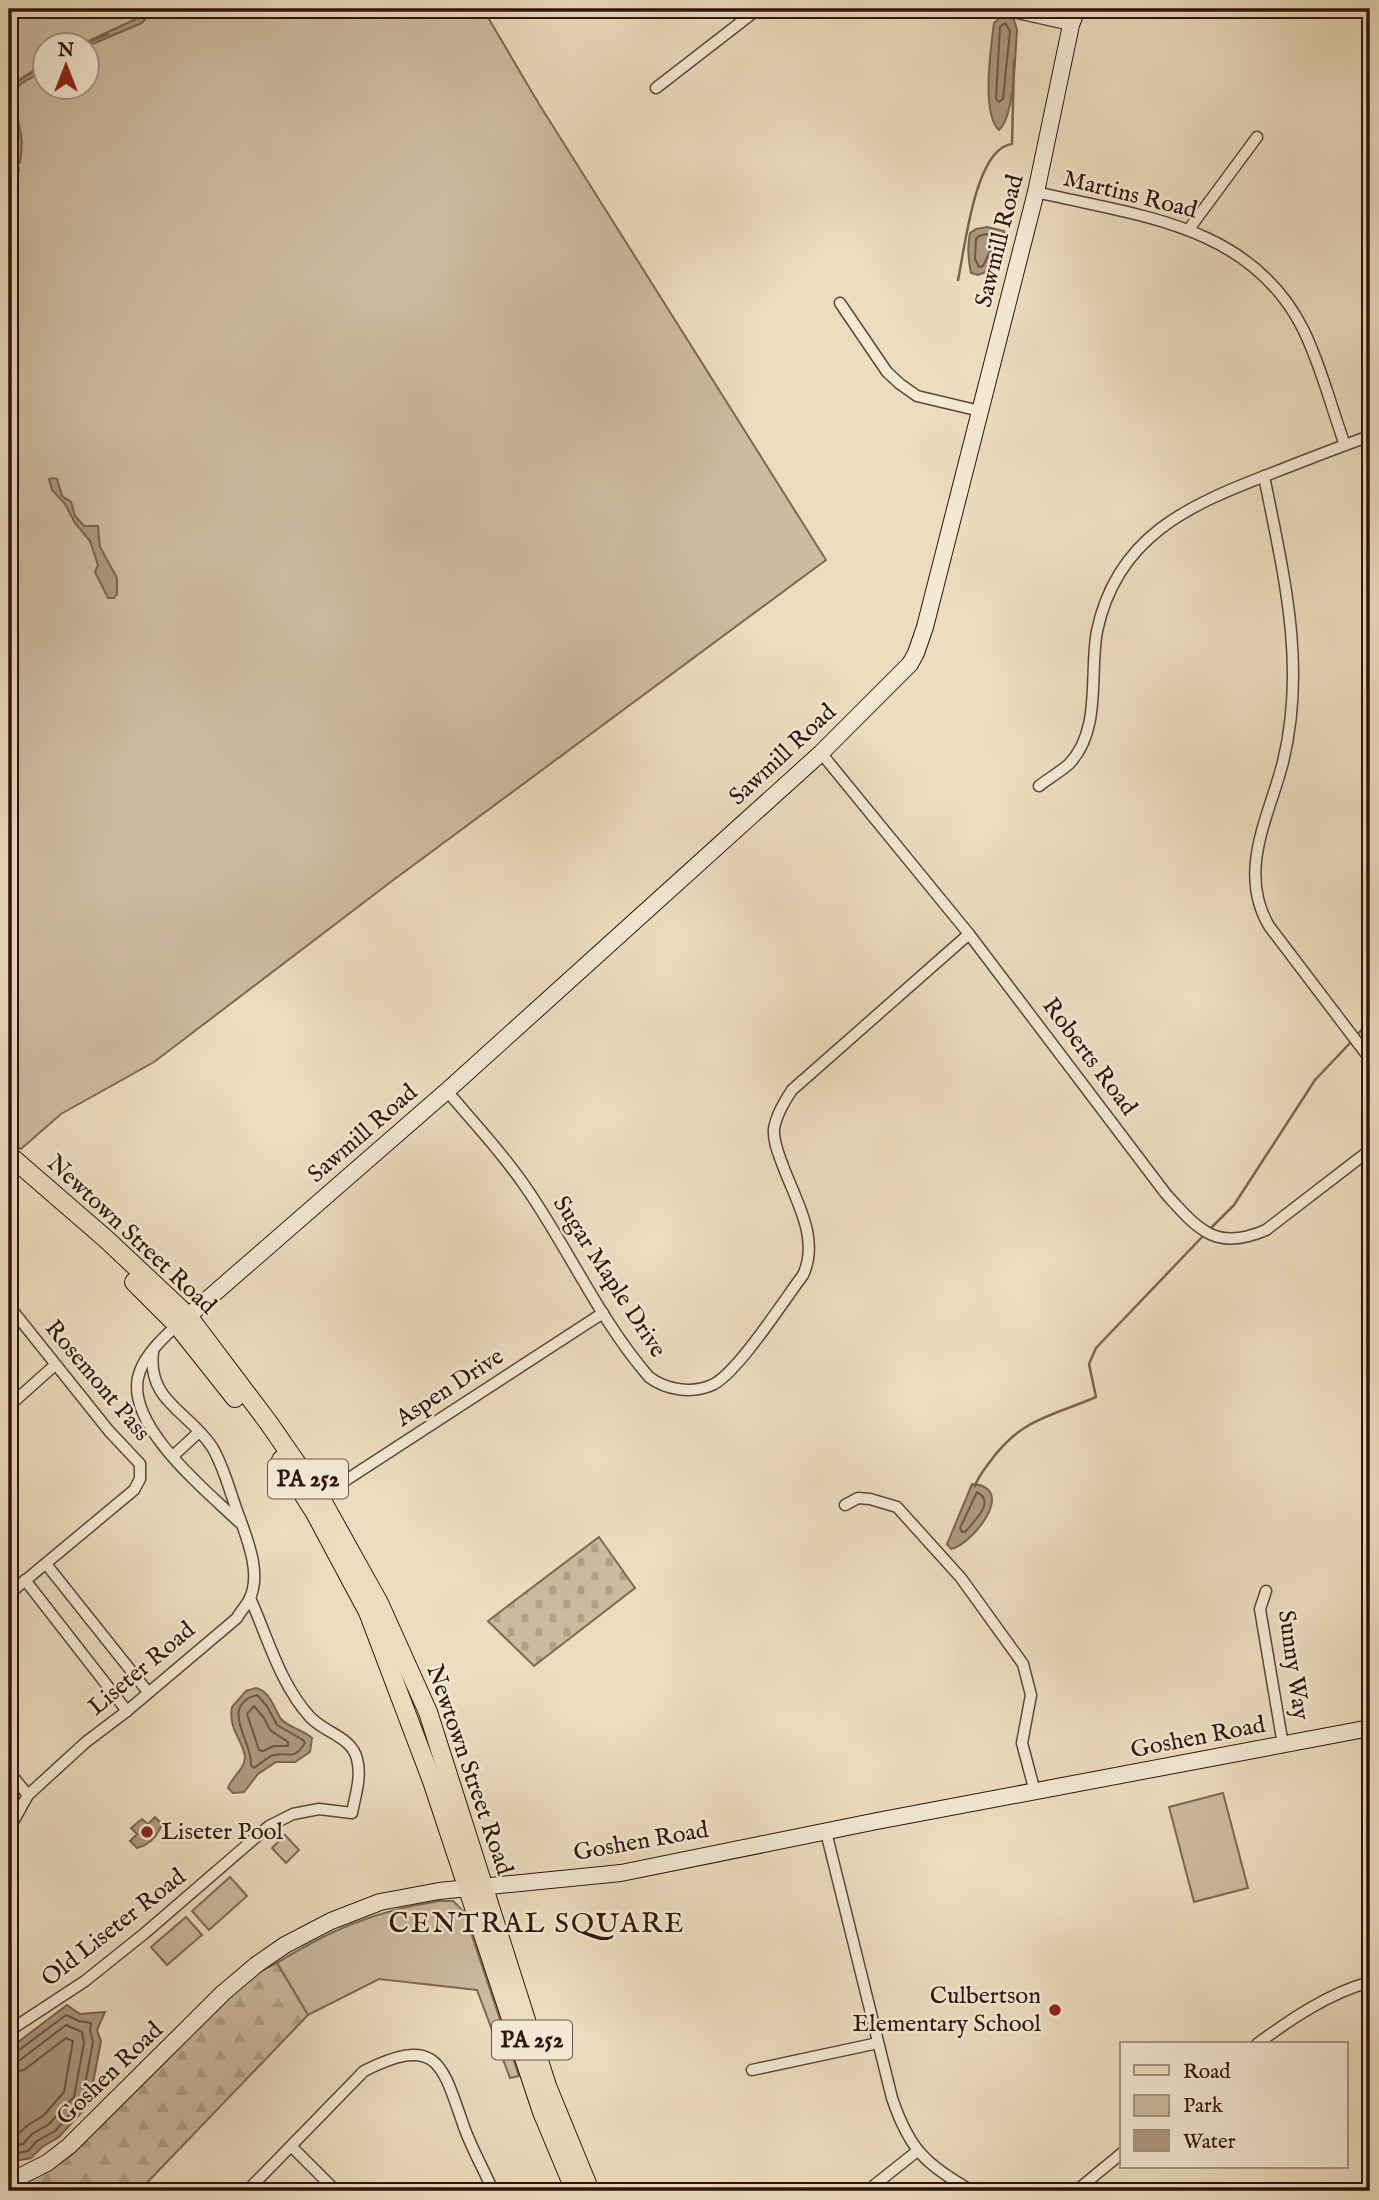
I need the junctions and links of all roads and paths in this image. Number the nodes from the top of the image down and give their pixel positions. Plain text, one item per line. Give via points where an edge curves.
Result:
1 (758, 9) edge
2 (1000, 9) edge
3 (1077, 9) edge
4 (1071, 25) junction
5 (656, 88) dead end
6 (1257, 137) dead end
7 (1036, 192) junction
8 (1189, 229) junction
9 (840, 303) dead end
10 (980, 411) junction
11 (1370, 436) edge
12 (1345, 445) junction
13 (1264, 476) junction
14 (821, 753) junction
15 (1039, 786) dead end
16 (969, 934) junction
17 (1370, 1059) edge
18 (447, 1091) junction
19 (1370, 1150) edge
20 (9, 1155) edge
21 (9, 1171) edge
22 (9, 1306) edge
23 (603, 1313) junction
24 (183, 1321) junction
25 (153, 1352) junction
26 (55, 1365) junction
27 (9, 1406) edge
28 (199, 1432) junction
29 (173, 1456) junction
30 (320, 1497) junction
31 (845, 1505) dead end
32 (241, 1523) junction
33 (46, 1564) junction
34 (25, 1580) junction
35 (1266, 1591) dead end
36 (9, 1594) edge
37 (250, 1598) junction
38 (405, 1681) junction
39 (148, 1692) junction
40 (127, 1711) junction
41 (1370, 1728) edge
42 (1283, 1745) junction
43 (9, 1772) edge
44 (1035, 1792) junction
45 (28, 1795) junction
46 (9, 1829) edge
47 (826, 1832) junction
48 (475, 1886) junction
49 (1370, 1982) edge
50 (9, 2031) edge
51 (1260, 2042) edge
52 (878, 2043) junction
53 (752, 2070) dead end
54 (292, 2147) junction
55 (916, 2152) junction
56 (1120, 2155) edge
57 (9, 2182) edge
58 (1370, 2186) edge
59 (247, 2191) edge
60 (336, 2191) edge
61 (493, 2191) edge
62 (575, 2191) edge
63 (590, 2191) edge
64 (867, 2191) edge
65 (972, 2191) edge
66 (1076, 2191) edge
67 (1364, 2191) edge

1 - 5 street
2 - 4 street
3 - 4 street, Sawmill Road
4 - 7 street, Sawmill Road
6 - 8 street
7 - 8 street, Martins Road
7 - 10 street, Sawmill Road
8 - 12 street, Martins Road via 1227,247 1283,296 1304,330
9 - 10 street via 900,384 917,396
10 - 14 street, Sawmill Road via 916,653 902,673
11 - 12 street
12 - 13 street
13 - 15 street via 1175,516 1129,559 1108,595 1097,632 1085,738 1068,764
13 - 17 street via 1294,650 1290,724 1256,850 1255,888 1269,926
14 - 16 street, Roberts Road
14 - 18 street, Sawmill Road
16 - 19 street, Roberts Road via 1166,1194 1197,1228 1226,1239 1248,1238 1266,1230
16 - 23 street, Sugar Maple Drive via 783,1102 774,1130 776,1147 809,1238 808,1263 733,1370 701,1388 659,1384 642,1369
18 - 23 street, Sugar Maple Drive via 529,1192
18 - 24 street, Sawmill Road
20 - 24 main road, Newtown Street Road / PA 252 via 106,1239
21 - 24 main road, Newtown Street Road / PA 252
22 - 26 street, Rosemont Pass
23 - 30 street, Aspen Drive
24 - 25 street
24 - 30 main road, Newtown Street Road / PA 252 via 268,1422
24 - 38 main road, Newtown Street Road / PA 252 via 314,1511
25 - 28 street via 151,1365 162,1396
25 - 29 street via 140,1371 139,1403 146,1422
26 - 27 street
26 - 33 street, Rosemont Pass via 140,1464 140,1479 134,1490
28 - 29 street
28 - 32 street via 212,1447
29 - 32 street
30 - 38 main road, Newtown Street Road / PA 252 via 379,1603
31 - 44 street via 859,1498 897,1507 961,1578 1023,1664 1031,1695 1022,1742
32 - 37 street via 254,1567
33 - 34 street, Rosemont Pass
33 - 39 street
34 - 36 street, Rosemont Pass
34 - 40 street
35 - 42 street, Sunny Way via 1260,1609
37 - 39 street, Liseter Road via 236,1618
37 - 50 street, Old Liseter Road via 284,1681 311,1718 349,1744 357,1759 352,1812 319,1809 293,1814 269,1826 85,1981
38 - 48 main road, Newtown Street Road / PA 252
39 - 40 street, Liseter Road
40 - 45 street, Liseter Road
41 - 42 street, Goshen Road
42 - 44 street, Goshen Road
43 - 45 street
44 - 47 street, Goshen Road
45 - 46 street, Liseter Road
47 - 48 street, Goshen Road via 621,1873
47 - 52 street
48 - 57 street, Goshen Road via 380,1902 285,1945 223,1993 69,2146
48 - 62 main road, Newtown Street Road / PA 252 via 529,2076
48 - 63 main road, Newtown Street Road / PA 252 via 547,2087
49 - 51 street via 1293,2018
52 - 53 street
52 - 55 street via 901,2127
54 - 59 street
54 - 60 street
54 - 61 street via 364,2071 404,2056 423,2056 442,2067
55 - 64 street
55 - 65 street
56 - 66 street
58 - 67 street

